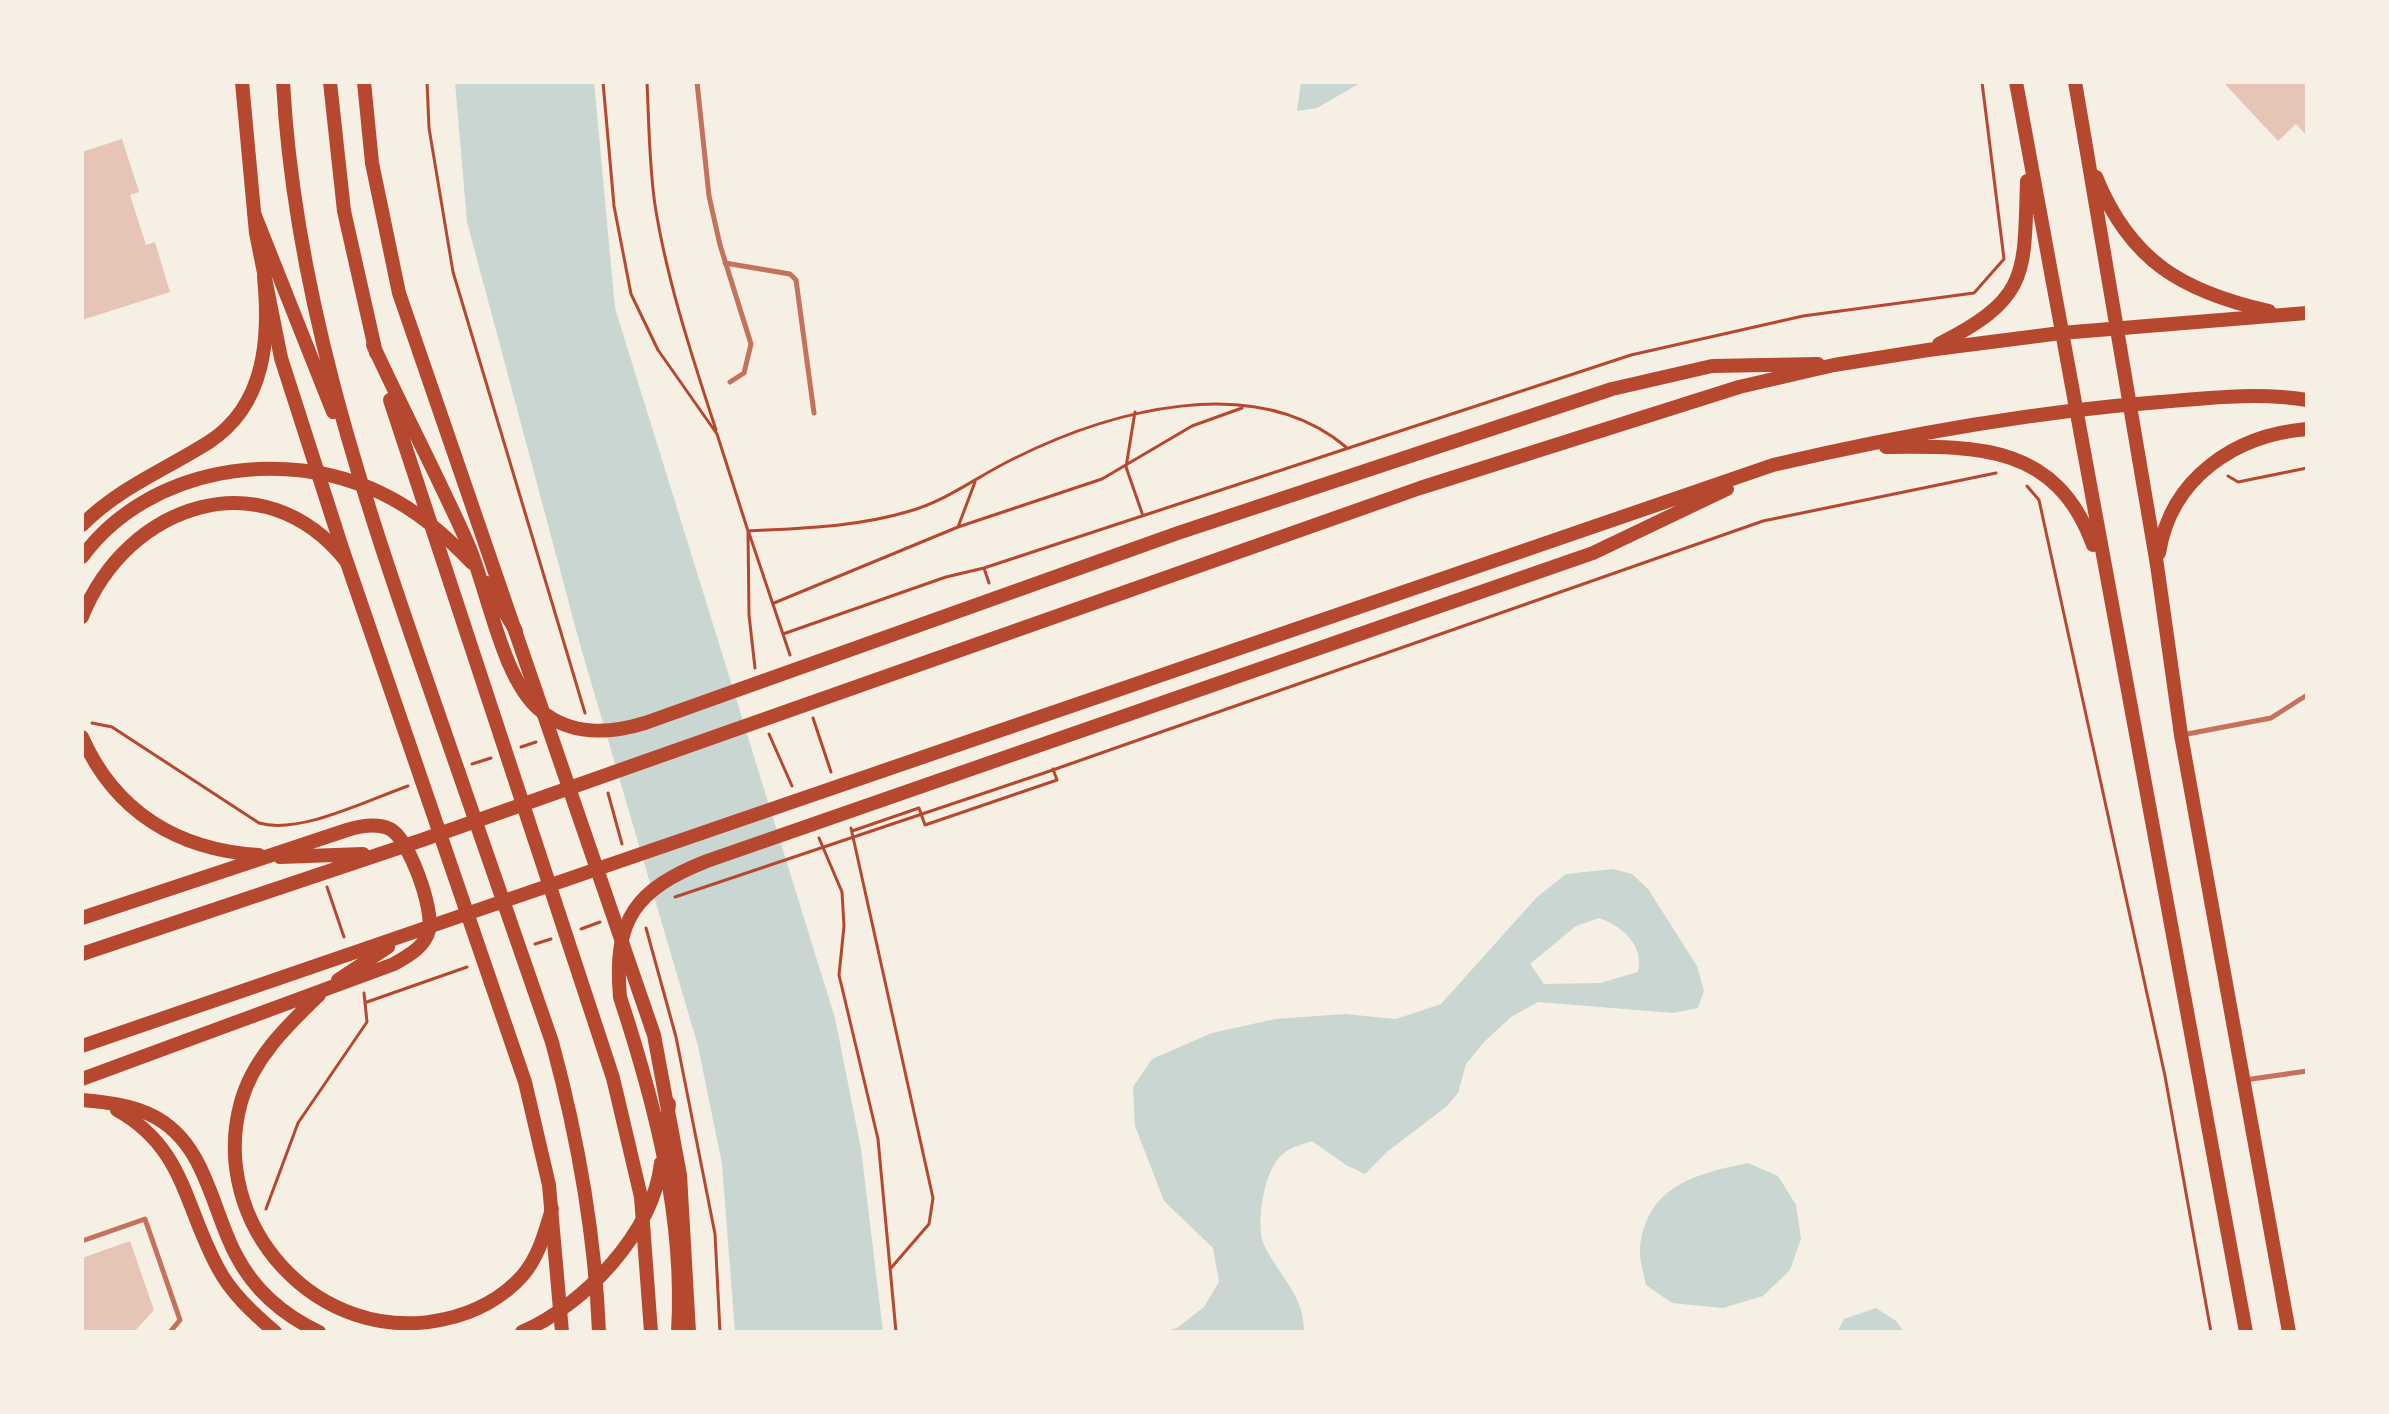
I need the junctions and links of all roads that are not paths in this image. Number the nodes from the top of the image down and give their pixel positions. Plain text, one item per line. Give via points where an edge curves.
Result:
1 (242, 82) edge
2 (283, 82) edge
3 (330, 82) edge
4 (364, 82) edge
5 (697, 82) edge
6 (2016, 82) edge
7 (2075, 82) edge
8 (2027, 148) junction
9 (2085, 150) junction
10 (254, 213) junction
11 (725, 263) junction
12 (264, 277) junction
13 (2307, 313) edge
14 (2281, 314) junction
15 (2117, 328) junction
16 (2061, 333) junction
17 (373, 345) junction
18 (1928, 350) junction
19 (1834, 365) junction
20 (730, 382) dead end
21 (2307, 400) edge
22 (2130, 404) junction
23 (2075, 409) junction
24 (814, 413) dead end
25 (2307, 429) edge
26 (1850, 447) junction
27 (351, 457) junction
28 (1773, 465) junction
29 (82, 525) edge
30 (82, 557) edge
31 (346, 561) junction
32 (2157, 565) junction
33 (2108, 586) junction
34 (82, 617) edge
35 (516, 631) junction
36 (2307, 695) edge
37 (2181, 735) junction
38 (82, 737) edge
39 (422, 840) junction
40 (82, 918) edge
41 (442, 921) junction
42 (82, 954) edge
43 (82, 1046) edge
44 (2307, 1071) edge
45 (82, 1079) edge
46 (2244, 1080) junction
47 (82, 1100) edge
48 (98, 1101) junction
49 (669, 1104) junction
50 (552, 1209) junction
51 (82, 1241) edge
52 (170, 1332) edge
53 (275, 1332) edge
54 (319, 1332) edge
55 (522, 1332) edge
56 (562, 1332) edge
57 (599, 1332) edge
58 (651, 1332) edge
59 (678, 1332) edge
60 (689, 1332) edge
61 (2246, 1332) edge
62 (2289, 1332) edge

1 - 10 main road
2 - 27 main road via 305,268
3 - 17 main road via 344,211
4 - 35 main road via 372,163 399,293
5 - 11 lane via 709,196
6 - 8 main road
7 - 9 main road
8 - 16 main road
8 - 18 main road via 2020,275 1980,321
9 - 14 main road via 2117,219 2150,260 2200,291
9 - 15 main road
10 - 12 main road
10 - 27 main road
11 - 20 lane via 751,344 744,373
11 - 24 lane via 790,274 796,280
12 - 29 main road via 266,351 243,407 213,440 135,481
12 - 31 main road via 281,358
13 - 14 main road
14 - 15 main road
15 - 16 main road
15 - 22 main road
16 - 18 main road
16 - 23 main road
17 - 19 main road via 469,548 517,680 538,709 573,728 611,731 791,673 1178,533 1646,379 1741,362
17 - 58 main road via 613,1078 641,1197
18 - 19 main road
19 - 39 main road via 1711,396 1420,488
21 - 22 main road via 2251,396
22 - 23 main road
22 - 32 main road
23 - 26 main road
23 - 33 main road
25 - 32 main road via 2256,440 2210,464 2173,505 2162,530
26 - 28 main road
26 - 33 main road via 1972,447 2039,470 2087,530
27 - 57 main road via 556,1056 589,1204
28 - 41 main road
28 - 59 main road via 1593,553 707,861 652,888 632,912 619,958 620,997 667,1179 676,1238
30 - 35 main road via 135,506 191,480 254,470 335,477 379,492 437,529 472,563
31 - 34 main road via 330,541 293,514 248,502 196,510 141,537 100,580
31 - 50 main road via 510,1033
32 - 37 main road
33 - 61 main road
35 - 49 main road via 640,986
36 - 37 lane via 2271,718
37 - 46 main road
38 - 39 main road via 110,788 131,808 183,838 211,847 244,854 327,857
39 - 42 main road
40 - 45 main road via 347,830 377,826 390,829 407,848 430,917 423,943 394,964
41 - 43 main road
41 - 50 main road via 382,950 329,988 292,1021 252,1075 241,1100 235,1156 254,1229 281,1269 323,1302 403,1324 460,1316 505,1292 536,1255
44 - 46 lane
46 - 62 main road
47 - 48 main road
48 - 53 main road via 160,1142 180,1174 219,1271
48 - 54 main road via 153,1115 186,1143 236,1255 261,1292
49 - 55 main road via 660,1172 637,1227 608,1268 572,1304
49 - 60 main road via 685,1231
50 - 56 main road
51 - 52 lane via 145,1219 180,1320

